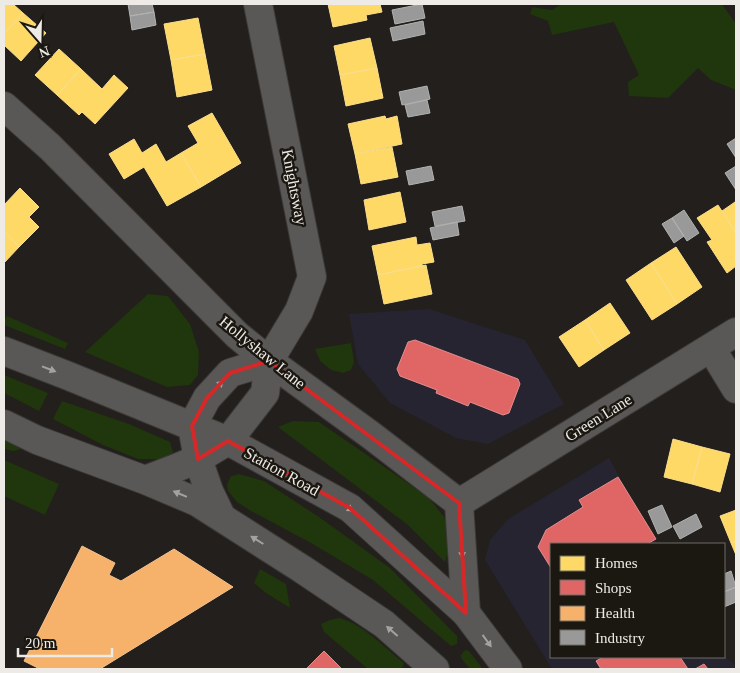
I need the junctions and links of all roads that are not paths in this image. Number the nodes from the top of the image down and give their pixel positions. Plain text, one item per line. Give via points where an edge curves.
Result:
1 (258, 4) edge
2 (4, 106) edge
3 (736, 332) edge
4 (711, 348) junction
5 (4, 351) edge
6 (269, 361) junction
7 (736, 389) edge
8 (4, 424) edge
9 (192, 426) junction
10 (228, 441) junction
11 (198, 459) junction
12 (145, 480) junction
13 (459, 502) junction
14 (222, 518) junction
15 (466, 613) junction
16 (435, 669) edge
17 (508, 669) edge

1 - 6 main road, Knightsway via 312,277 299,311
2 - 6 main road, Hollyshaw Lane via 50,147 202,302
3 - 4 main road, Green Lane
4 - 7 main road
4 - 13 main road, Green Lane
5 -> 9 main road, Station Road
9 -> 6 main road via 207,398 230,373
6 - 10 main road via 265,393
6 - 13 main road, Hollyshaw Lane
8 - 12 main road via 37,440
9 - 10 main road, Station Road
9 - 11 main road
10 - 11 main road
10 -> 15 main road, Station Road via 350,508
11 - 12 main road
11 - 14 main road
14 -> 12 main road via 197,502
13 -> 15 main road
16 -> 14 main road via 384,624
15 -> 17 main road, Station Road

